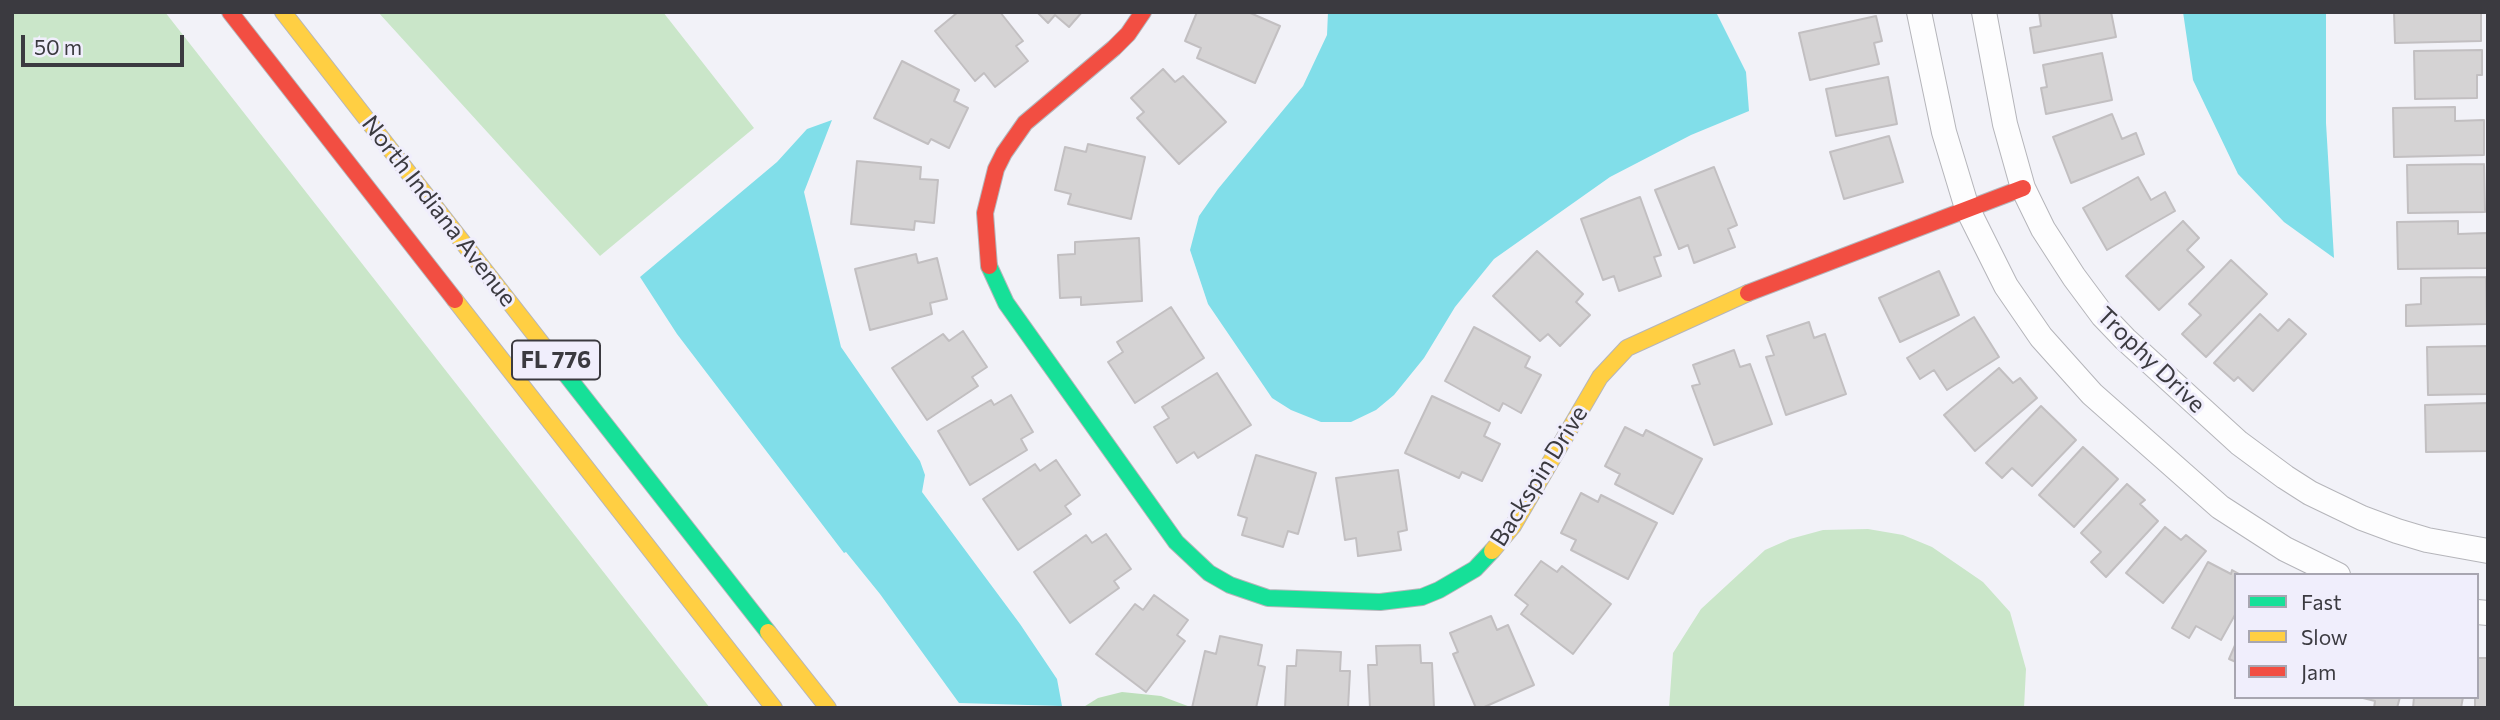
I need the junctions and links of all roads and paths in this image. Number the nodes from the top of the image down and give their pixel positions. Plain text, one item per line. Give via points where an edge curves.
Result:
1 (230, 12) edge
2 (284, 12) edge
3 (1143, 12) edge
4 (1919, 12) edge
5 (1984, 12) edge
6 (2023, 188) junction
7 (1967, 208) junction
8 (2488, 551) edge
9 (2334, 573) edge
10 (774, 708) edge
11 (828, 708) edge

1 - 10 main road, North Indiana Avenue / FL 776
2 - 11 main road, North Indiana Avenue / FL 776
3 - 7 main road, Backspin Drive via 1114,48 1026,123 1004,153 985,213 989,267 1006,303 1175,542 1209,573 1268,598 1402,601 1423,597 1456,581 1475,569 1513,526 1595,385 1627,348 1760,288
4 - 7 street via 1944,132
5 - 6 street, Trophy Drive via 2005,124
6 - 7 main road, Backspin Drive
6 - 8 street, Trophy Drive via 2061,257 2104,316 2261,460 2310,493 2362,518 2427,540
7 - 9 street via 2021,309 2092,394 2220,507 2285,549

